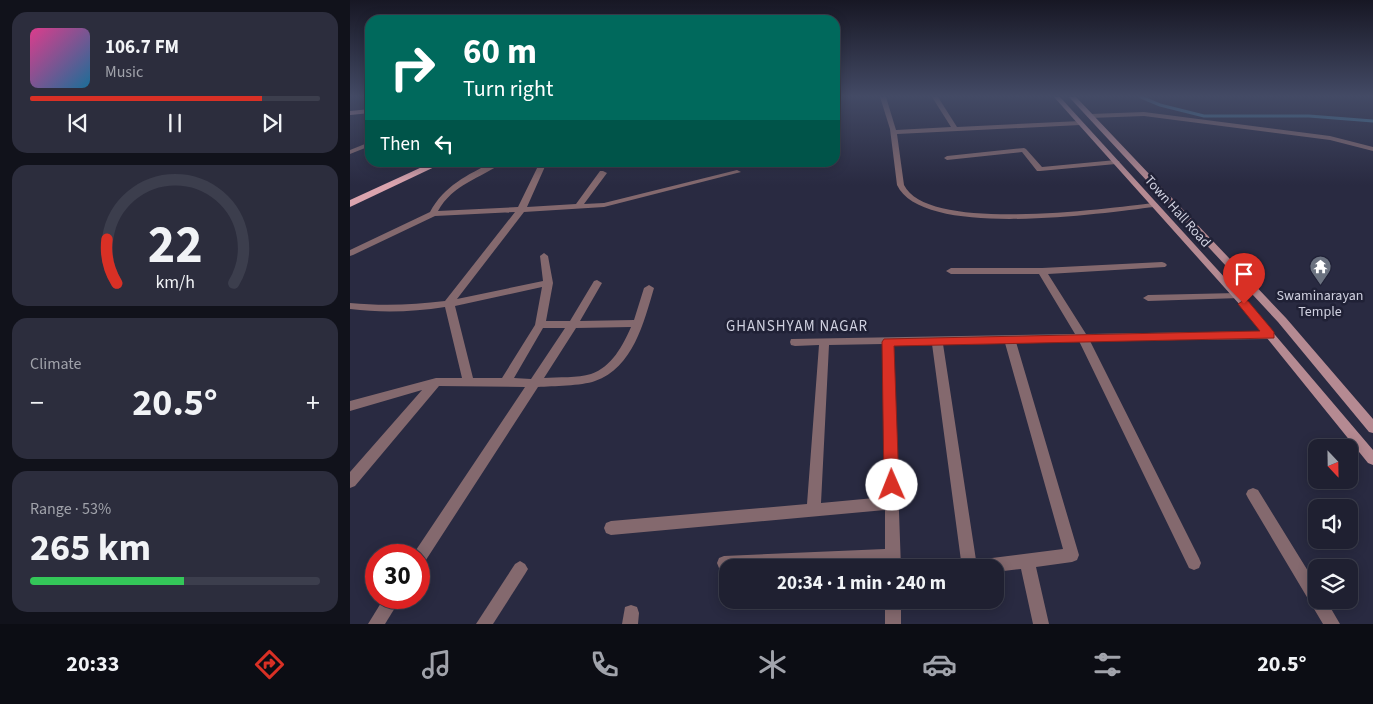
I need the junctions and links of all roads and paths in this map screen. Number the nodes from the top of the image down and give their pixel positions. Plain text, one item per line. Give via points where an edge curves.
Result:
1 (892, 126) edge
2 (953, 126) edge
3 (1015, 126) edge
4 (1083, 126) edge
5 (1100, 126) edge
6 (1238, 126) edge
7 (955, 129) junction
8 (894, 132) junction
9 (365, 146) edge
10 (1373, 149) edge
11 (350, 152) edge
12 (947, 158) dead end
13 (1116, 162) junction
14 (414, 167) edge
15 (431, 167) edge
16 (490, 167) edge
17 (542, 167) edge
18 (737, 172) dead end
19 (603, 173) dead end
20 (350, 196) edge
21 (350, 204) edge
22 (1154, 205) junction
23 (578, 207) junction
24 (521, 210) junction
25 (433, 214) junction
26 (350, 253) edge
27 (544, 256) dead end
28 (1162, 264) dead end
29 (951, 271) dead end
30 (1042, 271) junction
31 (548, 283) junction
32 (597, 283) dead end
33 (649, 288) dead end
34 (1237, 296) junction
35 (1148, 298) dead end
36 (449, 304) junction
37 (350, 306) edge
38 (639, 323) junction
39 (573, 324) junction
40 (540, 325) junction
41 (1270, 335) junction
42 (1083, 338) junction
43 (1010, 340) junction
44 (937, 341) junction
45 (795, 342) dead end
46 (888, 342) junction
47 (824, 343) junction
48 (468, 381) junction
49 (436, 382) junction
50 (506, 382) junction
51 (533, 383) junction
52 (350, 406) edge
53 (1373, 428) edge
54 (1373, 459) edge
55 (350, 482) edge
56 (1253, 494) dead end
57 (892, 503) junction
58 (814, 510) junction
59 (611, 528) dead end
60 (428, 544) edge
61 (893, 559) edge
62 (969, 559) edge
63 (1027, 561) junction
64 (1194, 563) dead end
65 (1004, 564) edge
66 (520, 568) dead end
67 (1308, 584) edge
68 (386, 609) edge
69 (893, 609) edge
70 (1323, 609) edge
71 (376, 624) edge
72 (484, 624) edge
73 (893, 624) edge
74 (1041, 624) edge
75 (1332, 624) edge

1 - 8 street
2 - 7 street
3 - 7 street
4 - 13 street, Town Hall Road
5 - 53 street via 1282,320
6 - 10 street via 1322,137
7 - 8 street
8 - 22 street via 902,188 914,202 926,206 946,211 1026,218
9 - 11 street
12 - 13 street via 1024,150 1040,169
13 - 22 street, Town Hall Road
14 - 20 main road
15 - 21 main road
16 - 25 street via 457,184 443,196
17 - 24 street
18 - 23 street via 604,204
19 - 23 street
22 - 34 street, Town Hall Road
23 - 24 street
24 - 25 street
24 - 36 street
25 - 26 street
27 - 31 street
28 - 30 street
29 - 30 street
30 - 42 street
31 - 36 street
31 - 40 street
32 - 39 street
33 - 38 street
34 - 35 street
34 - 41 street, Town Hall Road
36 - 37 street via 407,308
36 - 48 street
38 - 39 street
38 - 51 street via 619,359 607,372 592,378
39 - 40 street
39 - 51 street
40 - 50 street
41 - 42 street
41 - 54 street, Town Hall Road
42 - 43 street
42 - 64 street
43 - 44 street
43 - 63 street via 1072,555
44 - 46 street
44 - 62 street
45 - 47 street
46 - 47 street
46 - 57 street
47 - 58 street
48 - 49 street
48 - 50 street
49 - 52 street
49 - 55 street
50 - 51 street
51 - 60 street
56 - 67 street
57 - 58 street
57 - 61 street
58 - 59 street
63 - 65 street
63 - 74 street
66 - 72 street
68 - 71 street
69 - 73 street
70 - 75 street

